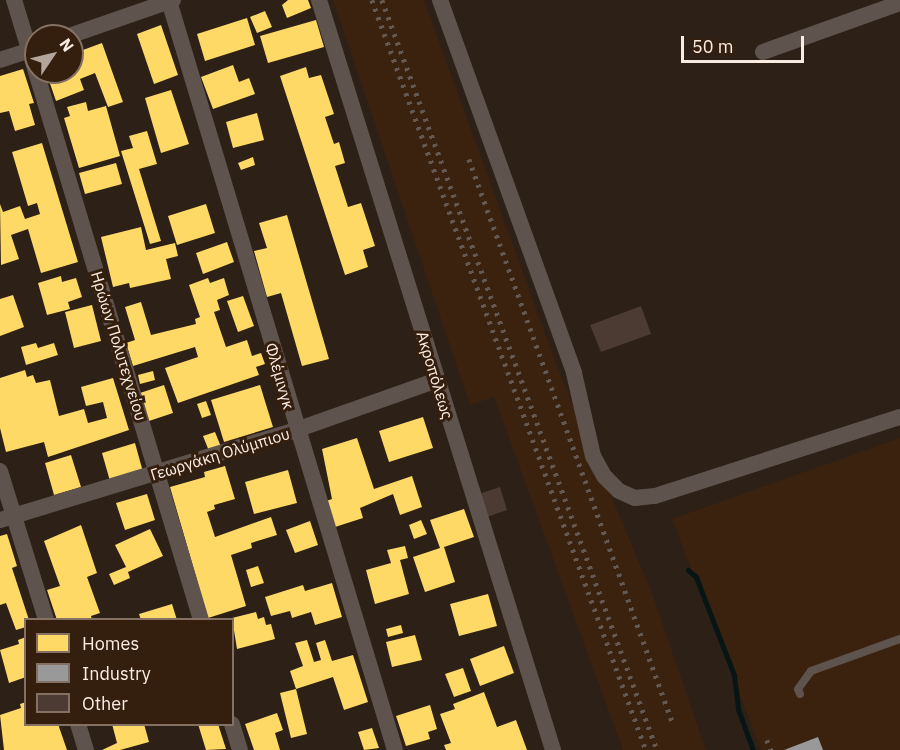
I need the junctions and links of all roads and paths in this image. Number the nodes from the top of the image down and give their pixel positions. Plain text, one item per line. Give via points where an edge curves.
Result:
1 (14, 0) edge
2 (319, 0) edge
3 (440, 0) edge
4 (171, 1) edge
5 (900, 3) edge
6 (24, 26) edge
7 (84, 31) edge
8 (24, 52) edge
9 (763, 52) dead end
10 (0, 60) edge
11 (40, 84) edge
12 (437, 380) junction
13 (900, 417) edge
14 (296, 430) junction
15 (0, 471) edge
16 (158, 474) junction
17 (7, 517) edge
18 (45, 618) edge
19 (200, 618) edge
20 (900, 639) edge
21 (800, 694) dead end
22 (79, 726) edge
23 (233, 726) edge
24 (86, 750) edge
25 (240, 750) edge
26 (395, 750) edge
27 (553, 750) edge

1 - 6 street, Ηρώων Πολυτεχνείου
2 - 12 street, Ακροπόλεως
3 - 13 street via 574,373 593,456 604,476 619,491 635,498 655,496
4 - 7 street
4 - 14 street, Φλέμινγκ
5 - 9 street
8 - 10 street
11 - 16 street, Ηρώων Πολυτεχνείου
12 - 14 street, Γεωργάκη Ολύμπιου
12 - 27 street, Ακροπόλεως
14 - 16 street, Γεωργάκη Ολύμπιου
14 - 26 street, Φλέμινγκ
15 - 17 street
16 - 17 street, Γεωργάκη Ολύμπιου
16 - 19 street, Ηρώων Πολυτεχνείου
17 - 18 street
20 - 21 lane via 811,670 798,688
22 - 24 street
23 - 25 street

